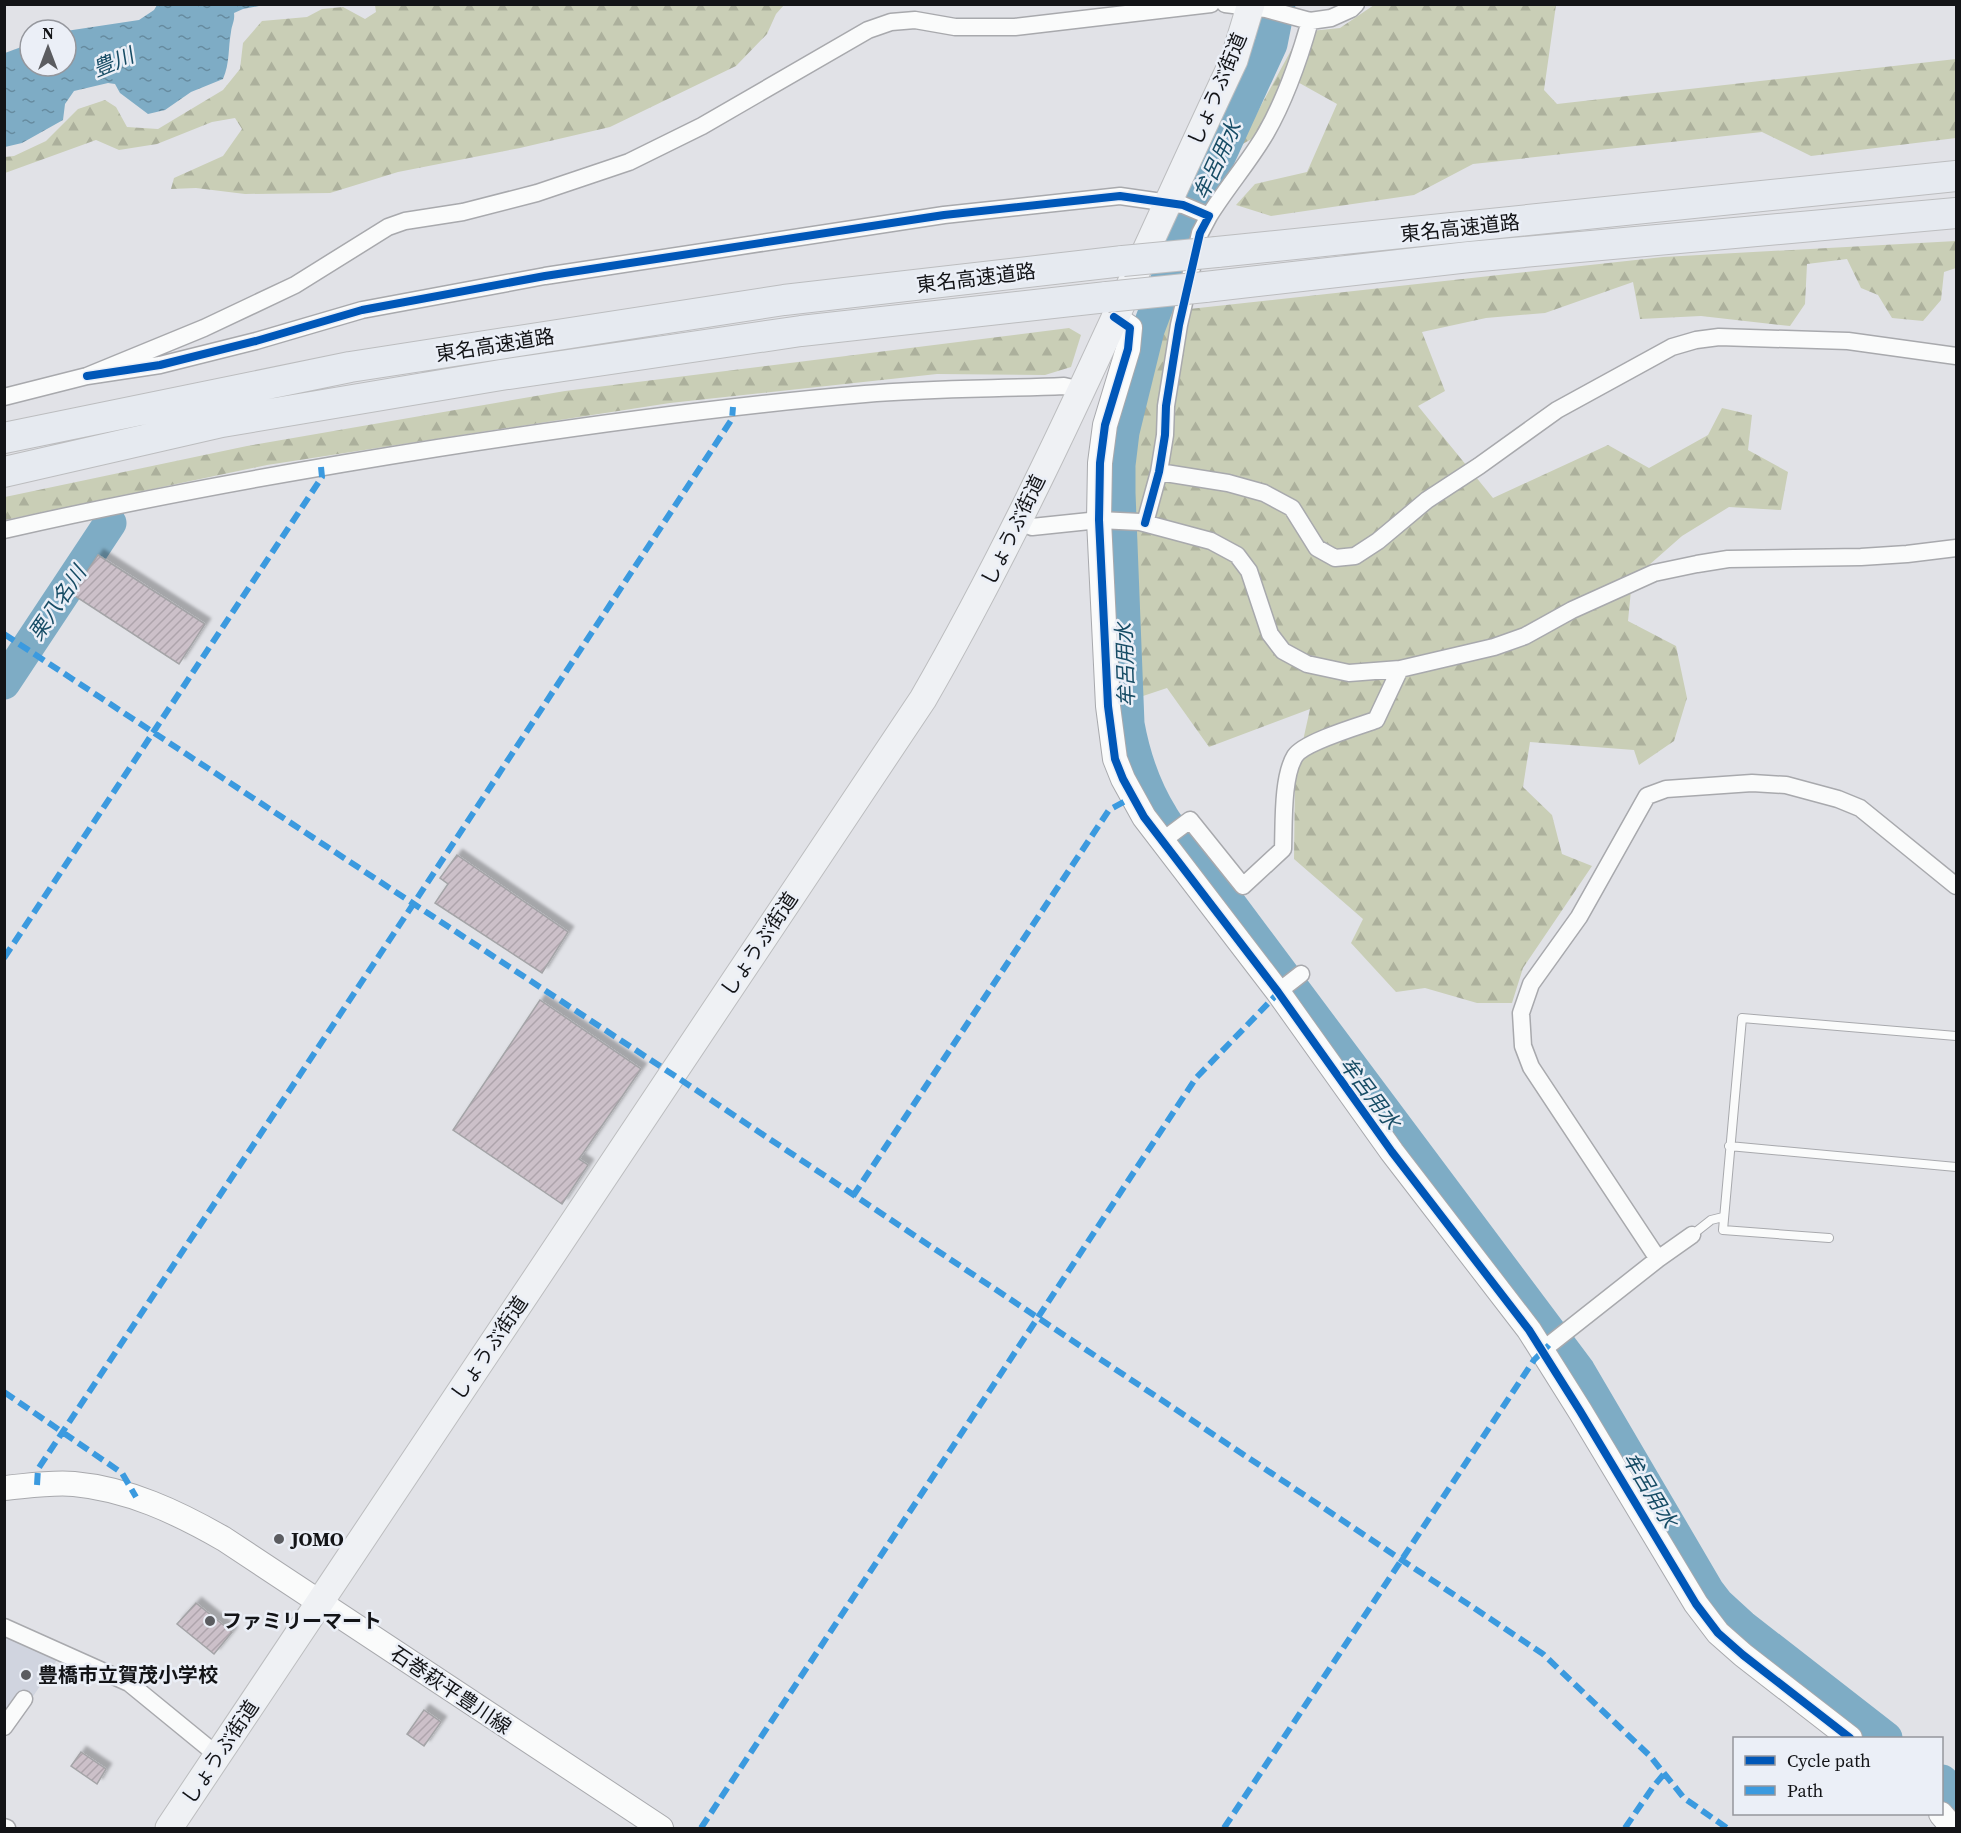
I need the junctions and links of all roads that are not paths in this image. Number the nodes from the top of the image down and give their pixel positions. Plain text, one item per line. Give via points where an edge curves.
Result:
1 (1211, 4) edge
2 (1356, 4) edge
3 (1248, 6) edge
4 (1304, 19) junction
5 (1956, 176) edge
6 (1175, 204) junction
7 (1956, 213) edge
8 (1206, 214) junction
9 (1110, 307) junction
10 (1956, 356) edge
11 (87, 376) junction
12 (1081, 390) junction
13 (4, 397) edge
14 (4, 438) edge
15 (4, 472) edge
16 (1159, 472) junction
17 (1104, 520) junction
18 (1019, 521) junction
19 (1143, 523) junction
20 (4, 530) edge
21 (1956, 548) edge
22 (1400, 669) junction
23 (1166, 839) junction
24 (1956, 886) edge
25 (1301, 974) dead end
26 (1284, 988) dead end
27 (1956, 1036) edge
28 (1729, 1146) junction
29 (1956, 1167) edge
30 (1723, 1217) junction
31 (1692, 1235) joint
32 (1829, 1238) dead end
33 (1658, 1258) junction
34 (1550, 1345) dead end
35 (4, 1488) edge
36 (319, 1601) junction
37 (4, 1627) edge
38 (24, 1699) dead end
39 (4, 1727) edge
40 (1849, 1737) edge
41 (217, 1755) junction
42 (169, 1828) edge
43 (661, 1828) edge

1 - 11 street via 987,29 891,22 868,30 702,126 629,162 537,193 463,212 405,220 285,290
2 - 4 street via 1331,18
3 - 4 street
3 - 6 main road, しょうぶ街道 via 1234,60
4 - 8 street via 1296,70 1267,131
5 - 14 highway, 東名高速道路, bridge via 1123,261 784,300 350,367
6 - 8 street
6 - 9 main road, しょうぶ街道
6 - 11 street via 1120,196 944,215 545,276 363,310 224,349
7 - 9 highway, 東名高速道路, bridge via 1480,256 1205,287
8 - 16 street via 1179,325
9 - 12 main road, しょうぶ街道
9 - 15 highway, 東名高速道路 via 801,331 501,375 222,422
9 - 17 street via 1130,328 1128,349 1105,425 1100,463
10 - 16 street via 1837,340 1719,337 1671,347 1557,410 1427,500 1355,556 1335,558 1317,548 1292,508 1264,493
11 - 13 street
12 - 18 main road, しょうぶ街道
12 - 20 street via 1064,386 868,393 733,407 321,467
16 - 19 street
17 - 18 street via 1032,527
17 - 19 street
17 - 23 street via 1108,706 1115,759 1144,817
18 - 36 main road, しょうぶ街道 via 923,699
19 - 22 street via 1211,541 1237,555 1249,571 1270,634 1284,651 1307,664 1349,673
21 - 22 street via 1861,557 1728,559 1686,566 1654,573 1525,636
22 - 23 street via 1376,720 1317,741 1295,755 1286,783 1283,849 1244,886 1190,820
23 - 40 street via 1392,1152 1529,1330 1696,1604 1718,1633
24 - 33 street via 1860,808 1838,800 1786,785 1752,783 1666,789 1647,796 1579,917 1532,984 1521,1013 1523,1046 1531,1067
25 - 26 street
27 - 28 lane via 1742,1018
28 - 29 lane
28 - 30 lane
30 - 31 lane via 1711,1220
30 - 32 lane via 1723,1230
31 - 33 street
33 - 34 street
35 - 36 street, 石巻萩平豊川線 via 72,1484 136,1497 183,1516 224,1539
36 - 41 main road, しょうぶ街道
36 - 43 street, 石巻萩平豊川線
37 - 41 street via 129,1683
38 - 39 street
41 - 42 main road, しょうぶ街道

